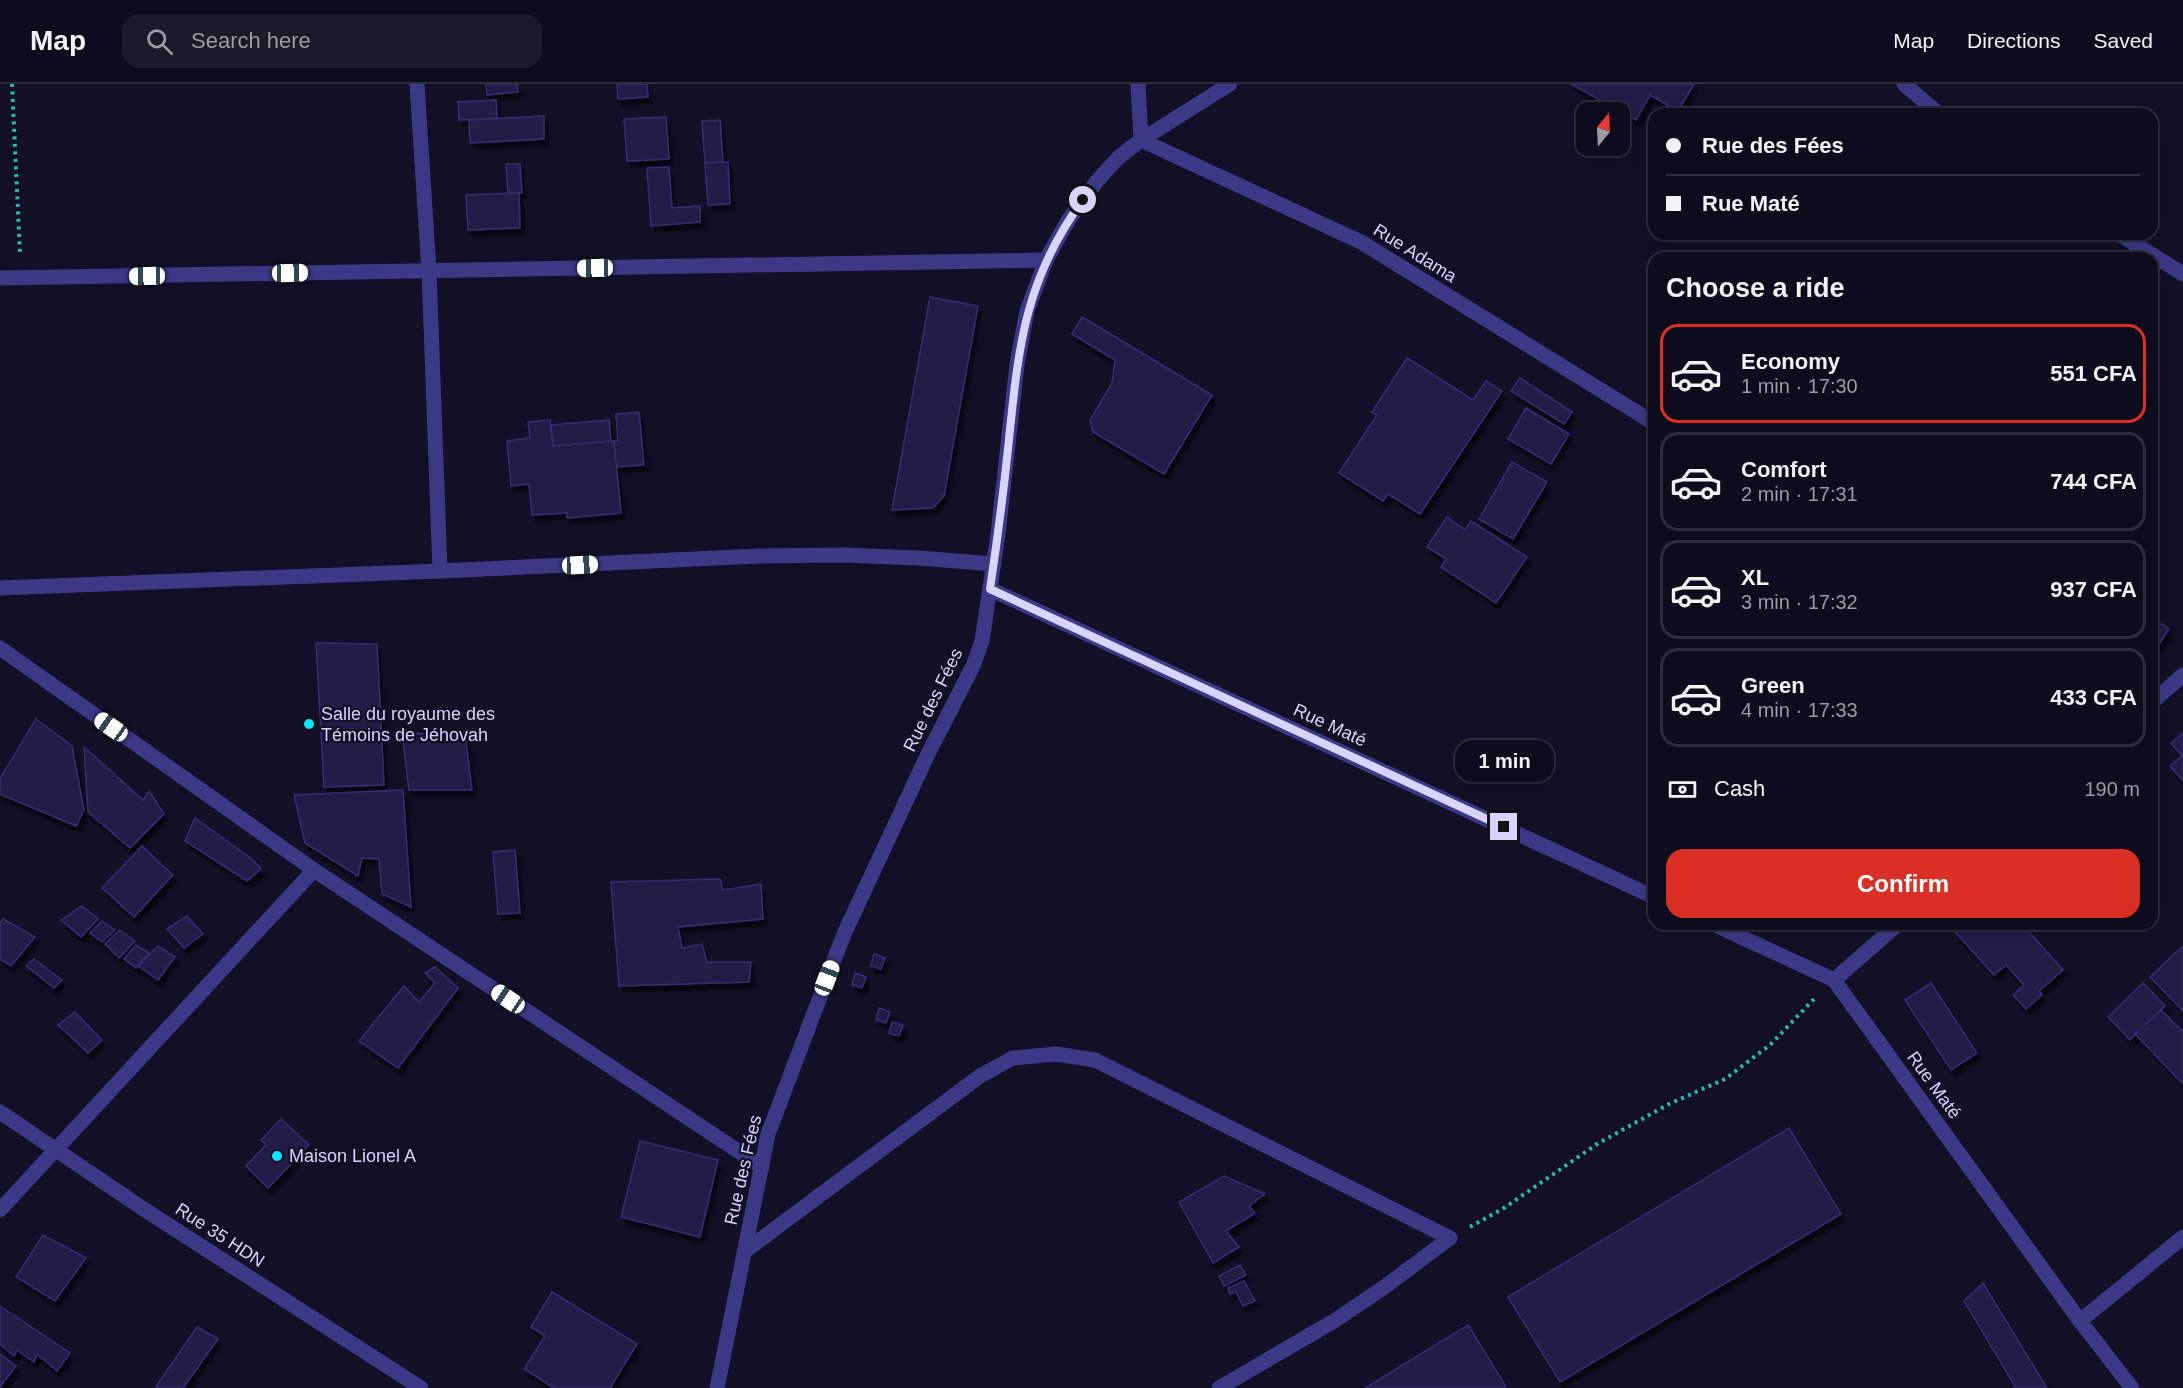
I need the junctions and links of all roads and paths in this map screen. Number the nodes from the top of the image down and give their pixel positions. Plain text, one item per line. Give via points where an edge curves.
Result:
1 (12, 84) edge
2 (417, 84) edge
3 (1138, 84) edge
4 (1230, 84) edge
5 (1904, 84) edge
6 (1932, 108) edge
7 (1141, 140) junction
8 (2129, 240) edge
9 (2148, 252) edge
10 (2158, 258) edge
11 (1046, 260) junction
12 (429, 271) junction
13 (2183, 274) edge
14 (0, 278) edge
15 (21, 278) junction
16 (1648, 419) edge
17 (994, 564) junction
18 (440, 571) junction
19 (0, 588) edge
20 (990, 589) junction
21 (0, 648) edge
22 (2183, 675) edge
23 (2158, 697) edge
24 (314, 870) junction
25 (1648, 894) edge
26 (1726, 930) edge
27 (1891, 930) edge
28 (1834, 980) junction
29 (0, 1112) edge
30 (55, 1149) junction
31 (762, 1167) junction
32 (0, 1210) edge
33 (2183, 1237) edge
34 (1450, 1238) junction
35 (745, 1251) junction
36 (2080, 1321) junction
37 (422, 1388) edge
38 (717, 1388) edge
39 (1219, 1388) edge
40 (2132, 1388) edge

1 - 15 path
2 - 12 street
3 - 7 street
4 - 7 street, Rue des Fées
5 - 6 street
7 - 11 street, Rue des Fées via 1096,181
7 - 16 street, Rue Adama via 1361,242
8 - 9 street
10 - 13 street
11 - 12 street
11 - 17 street, Rue des Fées via 1027,311 1017,364
12 - 15 street
12 - 18 street
14 - 15 street
17 - 18 street via 843,555
17 - 20 street, Rue des Fées
18 - 19 street
20 - 25 street, Rue Maté
20 - 31 street, Rue des Fées via 973,666 844,934 768,1134
21 - 24 street
22 - 23 street
24 - 30 street
24 - 31 street
26 - 28 street, Rue Maté
27 - 28 street
28 - 34 path via 1770,1045 1725,1079 1669,1104 1597,1144 1504,1208
28 - 36 street, Rue Maté
29 - 30 street, Rue 35 HDN
30 - 32 street
30 - 37 street, Rue 35 HDN
31 - 35 street, Rue des Fées
33 - 36 street
34 - 35 street via 1095,1060 1056,1054 1013,1058 980,1076
34 - 39 street via 1334,1321
35 - 38 street, Rue des Fées
36 - 40 street, Rue Maté

